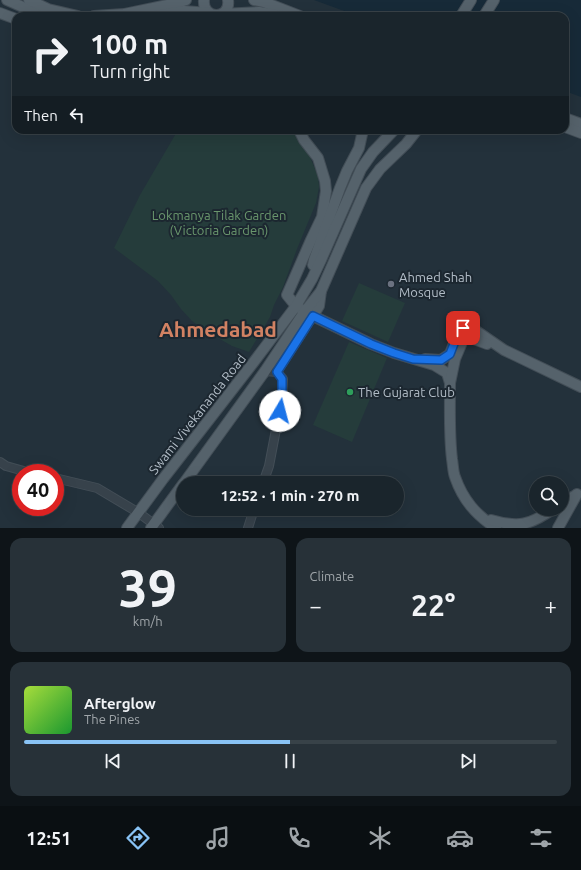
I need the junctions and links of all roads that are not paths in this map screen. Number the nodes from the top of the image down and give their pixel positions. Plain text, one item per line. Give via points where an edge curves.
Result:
1 (7, 0) edge
2 (28, 0) edge
3 (186, 0) edge
4 (204, 0) edge
5 (228, 0) edge
6 (254, 0) edge
7 (471, 0) edge
8 (494, 0) edge
9 (34, 12) edge
10 (63, 12) edge
11 (134, 12) edge
12 (178, 12) edge
13 (192, 12) edge
14 (211, 12) edge
15 (222, 12) edge
16 (290, 12) edge
17 (464, 12) edge
18 (486, 12) edge
19 (0, 13) edge
20 (12, 18) edge
21 (569, 120) edge
22 (581, 124) edge
23 (569, 128) edge
24 (581, 133) edge
25 (300, 134) edge
26 (362, 134) edge
27 (390, 134) edge
28 (414, 134) edge
29 (312, 278) junction
30 (296, 306) junction
31 (309, 314) junction
32 (504, 350) junction
33 (413, 359) junction
34 (265, 371) junction
35 (277, 372) junction
36 (450, 382) junction
37 (581, 387) edge
38 (0, 462) edge
39 (12, 468) edge
40 (188, 476) edge
41 (266, 476) edge
42 (64, 480) edge
43 (579, 491) edge
44 (176, 494) edge
45 (569, 498) edge
46 (139, 513) junction
47 (252, 516) edge
48 (480, 516) junction
49 (543, 516) edge
50 (155, 527) edge
51 (127, 528) edge
52 (248, 528) edge
53 (496, 528) edge
54 (558, 528) edge

1 - 9 main road
2 - 10 main road
3 - 11 main road
4 - 14 main road via 205,8
5 - 15 main road via 229,4
6 - 16 main road
7 - 17 main road
8 - 18 main road
12 - 13 main road
19 - 20 main road
21 - 22 main road
23 - 24 main road
25 - 30 main road via 318,158 326,191 322,217 288,294
26 - 29 main road via 359,148 340,188 314,260
27 - 29 main road, Swami Vivekananda Road via 361,169
28 - 31 main road via 380,169 366,188 321,291 319,306
29 - 30 main road, Swami Vivekananda Road
30 - 31 main road
30 - 46 main road, Swami Vivekananda Road
31 - 33 main road via 371,344
31 - 34 main road
31 - 35 street
32 - 33 main road via 472,328 463,328 450,354 441,360
32 - 36 main road via 471,338 463,340 455,359
32 - 37 main road
33 - 36 main road via 434,365 447,373
34 - 35 street
34 - 40 main road
35 - 41 street via 282,379 282,398
36 - 48 main road via 450,444 454,476 466,501
38 - 39 street
42 - 46 street via 97,488
43 - 45 main road
43 - 54 main road
44 - 50 main road
46 - 50 street
46 - 51 main road, Swami Vivekananda Road
47 - 52 street
48 - 49 main road via 501,524 518,526 534,522
48 - 53 main road

